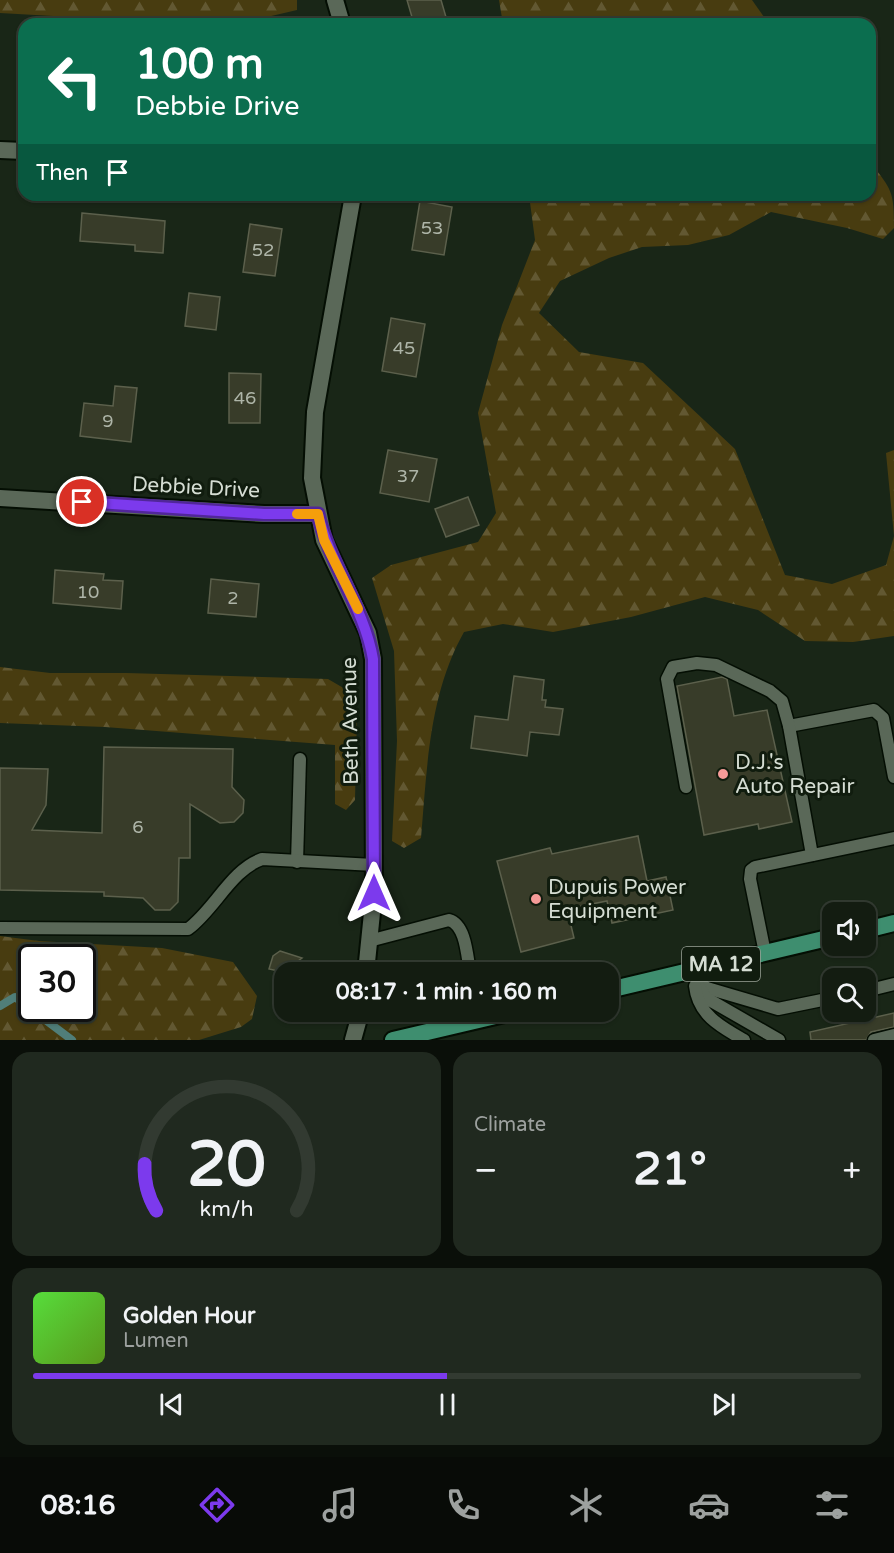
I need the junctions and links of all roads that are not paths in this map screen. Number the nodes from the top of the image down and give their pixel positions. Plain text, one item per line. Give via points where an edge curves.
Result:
1 (335, 0) edge
2 (340, 18) edge
3 (0, 150) edge
4 (18, 151) edge
5 (352, 201) edge
6 (0, 498) edge
7 (318, 514) junction
8 (789, 726) junction
9 (892, 758) edge
10 (300, 759) dead end
11 (894, 777) edge
12 (686, 787) dead end
13 (894, 838) edge
14 (812, 855) junction
15 (297, 862) junction
16 (374, 865) junction
17 (894, 923) edge
18 (0, 928) edge
19 (876, 928) edge
20 (822, 939) edge
21 (369, 940) junction
22 (765, 953) junction
23 (367, 962) edge
24 (468, 962) edge
25 (694, 970) junction
26 (894, 984) edge
27 (619, 988) edge
28 (876, 988) edge
29 (822, 1000) edge
30 (358, 1022) edge
31 (456, 1022) edge
32 (894, 1035) edge
33 (353, 1040) edge
34 (393, 1040) edge
35 (744, 1040) edge
36 (779, 1040) edge
37 (874, 1040) edge

1 - 2 street
3 - 4 street
5 - 7 street, Beth Avenue via 315,412 312,478
6 - 7 street, Debbie Drive
7 - 16 street, Beth Avenue via 324,540 368,633 371,650
8 - 9 lane via 874,710 883,718
8 - 12 lane via 782,701 771,691 716,665 673,667 667,679
8 - 14 lane
9 - 11 lane
10 - 15 lane
13 - 14 lane
14 - 22 lane via 755,867 750,873
15 - 16 lane
15 - 18 lane via 262,859 248,864 202,918 188,928
16 - 21 street, Beth Avenue
17 - 19 main road
20 - 22 main road, MA 12
21 - 23 street, Beth Avenue
21 - 24 lane via 449,920 461,931
22 - 25 main road, MA 12
25 - 27 main road, MA 12
25 - 29 lane via 707,988 770,1008
25 - 35 lane via 696,995 703,1011
25 - 36 lane via 706,998
26 - 28 lane
30 - 33 street
31 - 34 main road
32 - 37 lane

